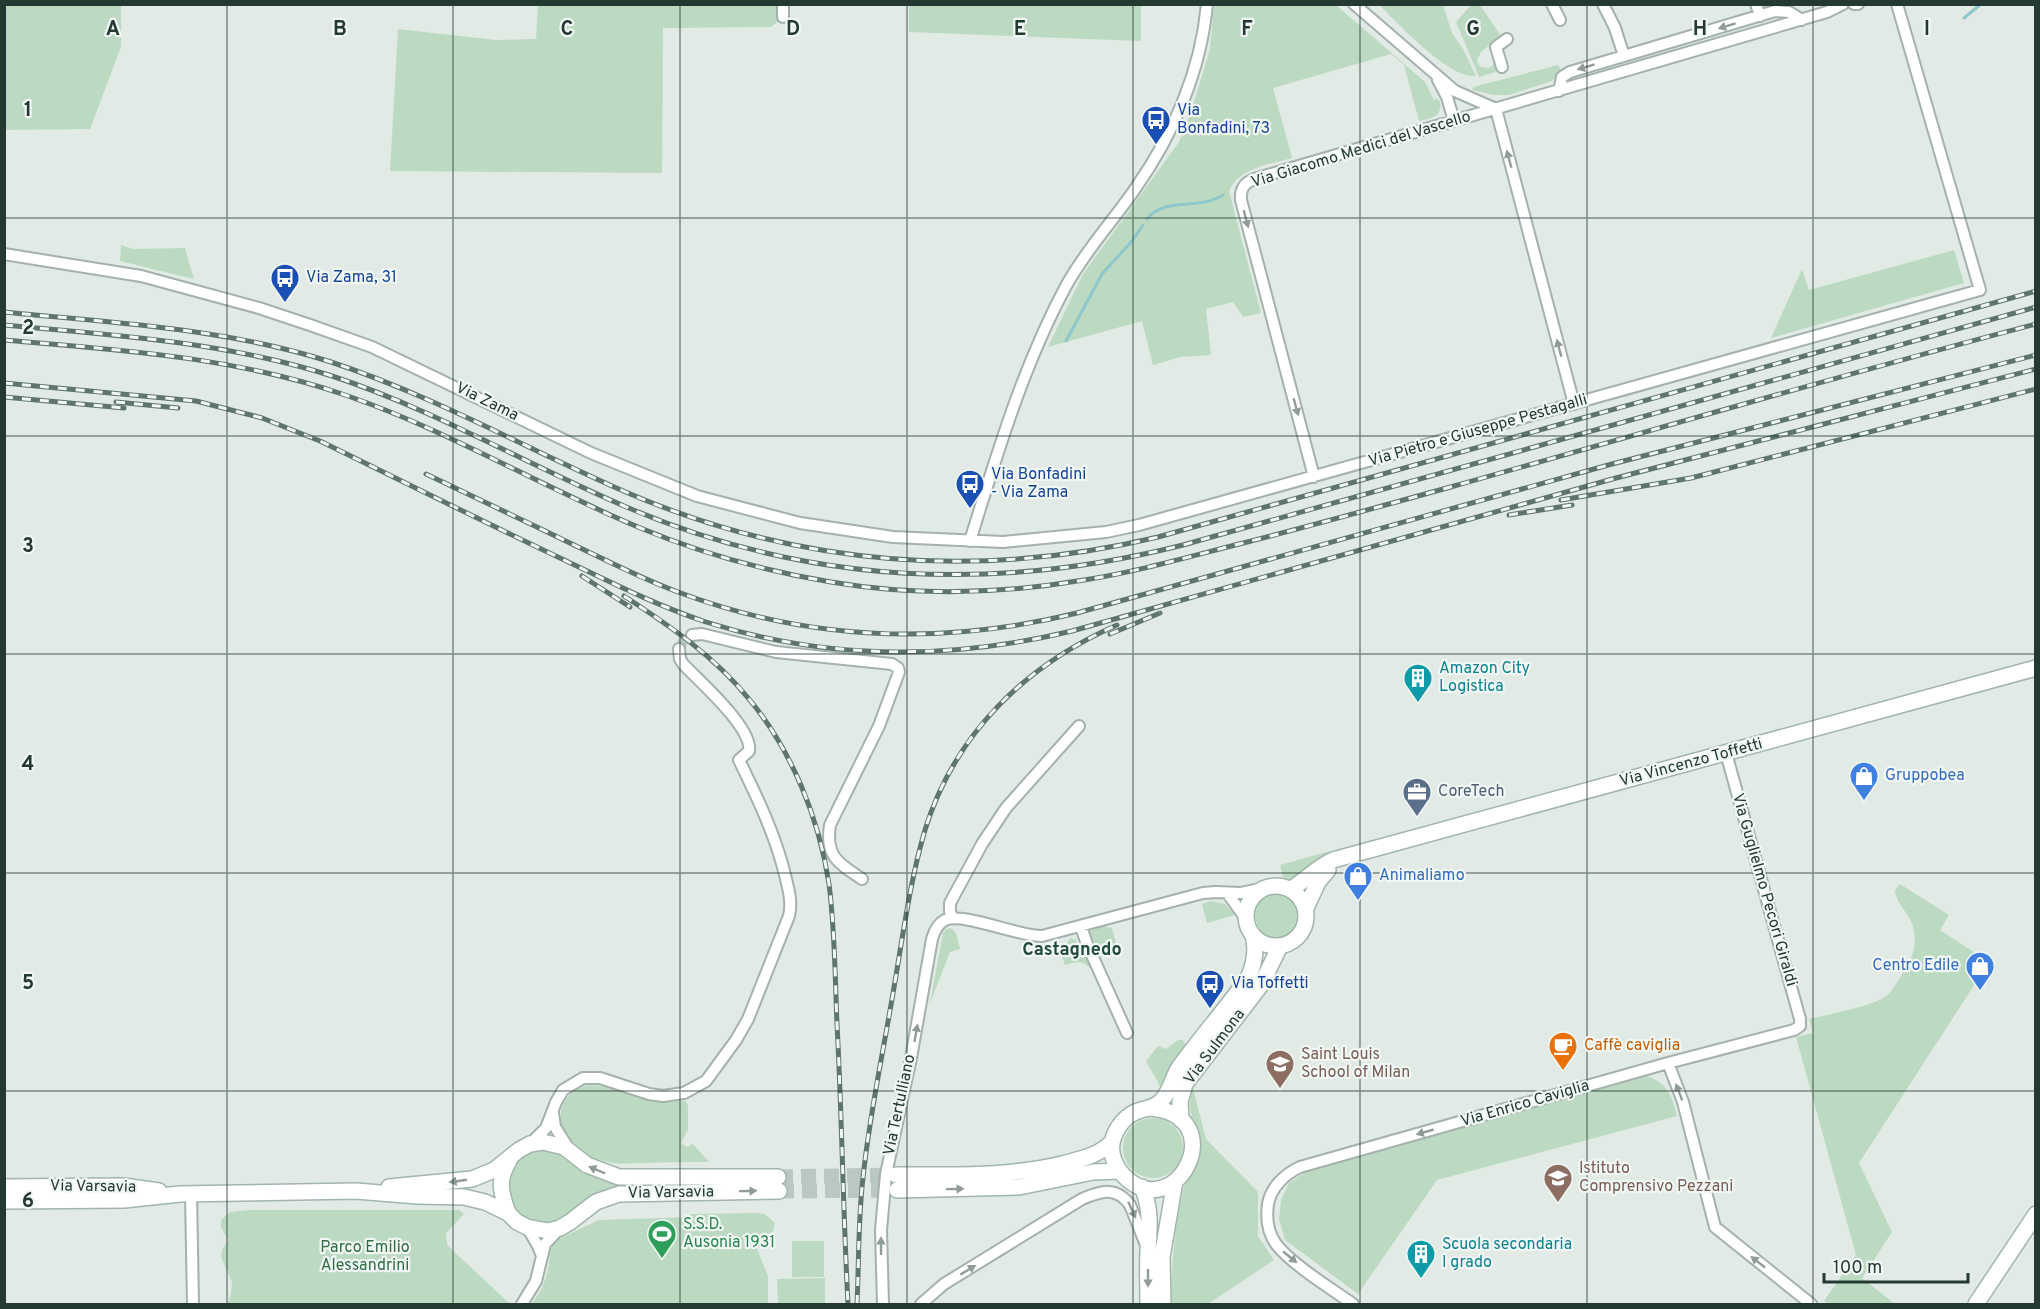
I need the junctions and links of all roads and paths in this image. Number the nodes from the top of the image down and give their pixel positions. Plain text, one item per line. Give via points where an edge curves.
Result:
1 (783, 4) edge
2 (1207, 4) edge
3 (1354, 4) edge
4 (1552, 4) edge
5 (1603, 4) edge
6 (1756, 4) edge
7 (1822, 4) edge
8 (1843, 4) edge
9 (1896, 6) edge
10 (1760, 16) junction
11 (783, 17) dead end
12 (1806, 18) junction
13 (1560, 20) dead end
14 (1507, 39) dead end
15 (1624, 56) junction
16 (1502, 68) dead end
17 (1435, 75) junction
18 (1559, 91) junction
19 (1496, 109) junction
20 (1454, 121) junction
21 (4, 254) edge
22 (1574, 404) junction
23 (1314, 477) junction
24 (970, 541) junction
25 (692, 635) dead end
26 (679, 649) dead end
27 (2036, 668) edge
28 (1079, 726) dead end
29 (1726, 753) junction
30 (1346, 858) junction
31 (862, 879) dead end
32 (1264, 888) junction
33 (1291, 889) junction
34 (1228, 894) junction
35 (1306, 908) junction
36 (953, 918) junction
37 (1246, 919) junction
38 (1081, 927) junction
39 (1252, 935) junction
40 (1280, 946) junction
41 (1800, 1026) joint
42 (1127, 1034) dead end
43 (1668, 1063) junction
44 (1150, 1108) junction
45 (553, 1112) junction
46 (1181, 1120) junction
47 (1112, 1142) junction
48 (530, 1144) junction
49 (572, 1153) junction
50 (510, 1158) junction
51 (1119, 1171) junction
52 (1176, 1181) junction
53 (4, 1187) edge
54 (1142, 1187) junction
55 (356, 1191) junction
56 (186, 1194) junction
57 (4, 1201) edge
58 (508, 1213) junction
59 (2036, 1214) edge
60 (527, 1227) junction
61 (560, 1228) junction
62 (1148, 1252) junction
63 (542, 1256) junction
64 (1804, 1302) edge
65 (193, 1305) edge
66 (522, 1305) edge
67 (883, 1305) edge
68 (921, 1305) edge
69 (1148, 1305) edge
70 (1162, 1305) edge
71 (1353, 1305) edge
72 (1976, 1305) edge

1 - 11 street
2 - 24 street via 1194,74 1169,132 1135,189 1068,282 1042,333 1022,381
3 - 17 street
4 - 13 street
5 - 15 street
6 - 10 street
7 - 12 street
8 - 12 street, Via Giacomo Medici del Vascello
9 - 22 street, Via Pietro e Giuseppe Pestagalli via 1980,291
10 - 12 street via 1780,10
10 -> 15 street
12 - 18 street, Via Giacomo Medici del Vascello
14 - 16 street via 1496,47
15 -> 18 street via 1567,73
17 - 19 street via 1459,93
17 - 20 street
18 - 19 street, Via Giacomo Medici del Vascello
19 - 20 street, Via Giacomo Medici del Vascello
22 -> 19 street
20 -> 23 street, Via Giacomo Medici del Vascello via 1254,179 1241,191
21 - 24 street, Via Zama via 141,276 259,308 362,343 591,453 697,496 800,524 893,537
22 - 23 street, Via Pietro e Giuseppe Pestagalli
23 - 24 street, Via Pietro e Giuseppe Pestagalli via 1128,528 1028,541
25 - 31 street via 776,652 898,668 879,726 830,825 834,859
26 - 45 street via 683,663 715,695 750,743 749,751 739,760 779,851 791,906 788,920 741,1031 706,1081 684,1093 656,1096 589,1077 563,1090
27 - 29 street, Via Vincenzo Toffetti
28 - 36 street via 1022,788 993,827 951,903
29 - 30 street, Via Vincenzo Toffetti
29 - 41 street, Via Guglielmo Pecori Giraldi
30 - 33 street, Via Vincenzo Toffetti via 1326,863
30 - 35 street, Via Vincenzo Toffetti via 1323,875
32 - 33 street
32 - 34 street
32 - 37 street via 1250,901
33 - 35 street
34 - 37 street
34 - 38 street via 1203,893
35 - 40 street, Via Vincenzo Toffetti via 1301,933
36 - 38 street via 1033,936
67 -> 36 street, Via Tertulliano via 881,1230 886,1174 934,933 941,923
37 - 39 street
38 - 42 street
39 - 40 street via 1266,945
39 - 44 street, Via Sulmona via 1255,952 1248,978 1177,1071 1166,1096
40 - 46 street, Via Sulmona via 1261,985 1185,1084
41 - 43 street, Via Enrico Caviglia
64 -> 43 street via 1715,1227 1683,1102
43 -> 71 street, Via Enrico Caviglia via 1291,1172 1270,1199 1269,1230 1281,1250
44 - 46 street via 1169,1112
44 - 47 street, Via Sulmona via 1121,1122
45 - 48 street via 546,1128
45 - 49 street via 555,1127
46 - 52 street, Via Sulmona via 1190,1135 1192,1153
47 - 51 street
47 -> 51 street via 1084,1159 1033,1170 896,1183 1019,1187 1093,1172
48 - 49 street, Via Varsavia via 553,1143
48 - 50 street, Via Varsavia
61 -> 49 street, Via Varsavia via 588,1206 619,1194 778,1184 619,1177 587,1165
50 -> 55 street, Via Varsavia via 472,1179
50 - 58 street via 500,1191
51 - 54 street
52 - 54 street via 1158,1188
52 - 70 street, Via Sulmona via 1162,1257
53 - 56 street, Via Varsavia via 123,1186
54 - 62 street via 1151,1220
55 - 56 street, Via Varsavia
55 - 58 street, Via Varsavia via 464,1197
56 - 57 street, Via Varsavia via 124,1200
56 - 65 street
58 - 60 street, Via Varsavia
59 - 72 street
60 - 61 street via 548,1231
60 - 63 street
61 - 63 street via 545,1244
68 -> 62 street via 944,1284 1098,1192 1113,1191 1126,1200
62 -> 69 street
63 - 66 street via 536,1281

